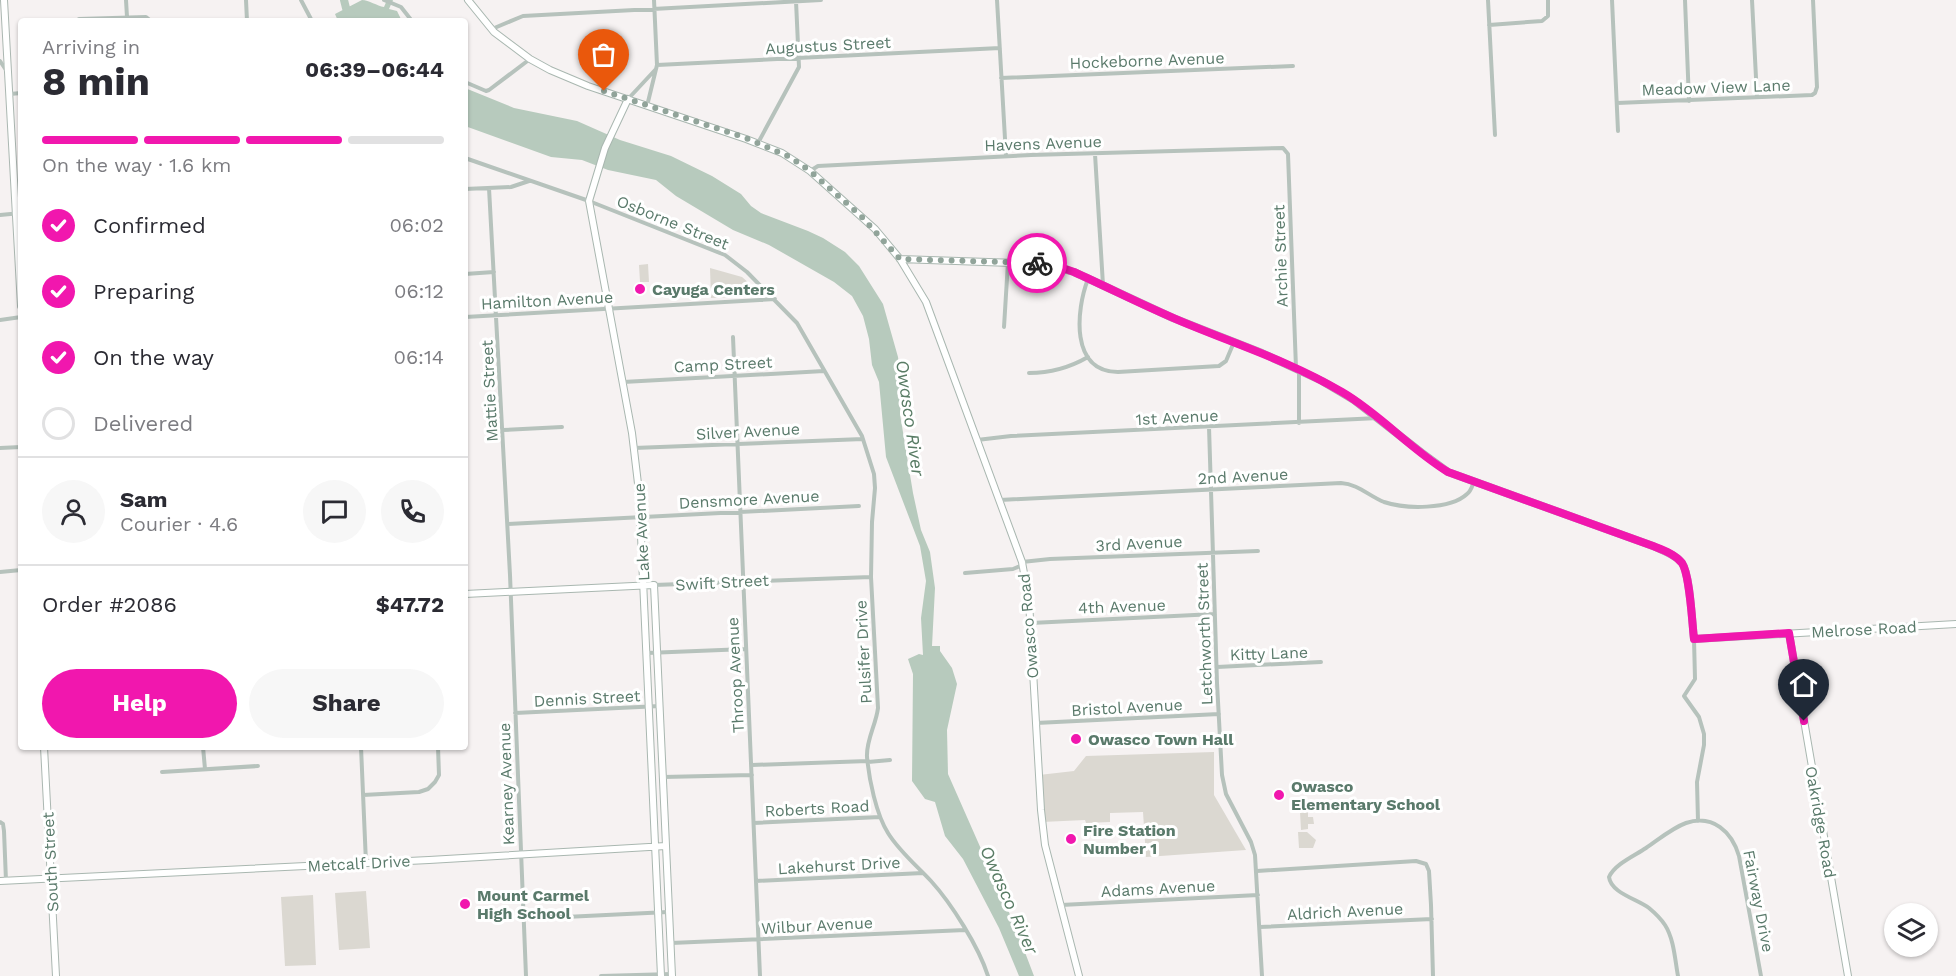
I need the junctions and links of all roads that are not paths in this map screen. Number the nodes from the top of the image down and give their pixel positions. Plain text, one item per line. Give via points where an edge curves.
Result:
1 (4, 0) edge
2 (126, 0) edge
3 (246, 0) edge
4 (301, 0) edge
5 (384, 0) edge
6 (468, 0) edge
7 (654, 0) edge
8 (821, 0) edge
9 (997, 0) edge
10 (1488, 0) edge
11 (1548, 0) edge
12 (1612, 0) edge
13 (1685, 0) edge
14 (1752, 0) edge
15 (1813, 0) edge
16 (796, 1) edge
17 (654, 8) junction
18 (127, 17) junction
19 (103, 18) edge
20 (147, 18) edge
21 (247, 18) edge
22 (310, 18) edge
23 (410, 18) edge
24 (1489, 25) junction
25 (492, 30) junction
26 (1000, 48) junction
27 (800, 58) junction
28 (530, 59) junction
29 (0, 61) edge
30 (656, 66) junction
31 (1293, 66) dead end
32 (8, 73) junction
33 (1001, 78) junction
34 (468, 83) edge
35 (18, 93) edge
36 (9, 94) junction
37 (1757, 97) junction
38 (628, 99) junction
39 (1689, 100) junction
40 (1617, 103) junction
41 (647, 106) junction
42 (1618, 131) dead end
43 (1495, 135) dead end
44 (758, 143) junction
45 (1280, 147) joint
46 (1095, 154) junction
47 (1006, 156) junction
48 (468, 159) edge
49 (809, 170) junction
50 (530, 181) junction
51 (489, 188) junction
52 (468, 189) edge
53 (589, 201) junction
54 (0, 214) edge
55 (18, 214) edge
56 (900, 259) junction
57 (1008, 262) junction
58 (494, 272) junction
59 (468, 273) edge
60 (1088, 279) junction
61 (1103, 286) junction
62 (775, 299) junction
63 (608, 309) junction
64 (496, 315) junction
65 (468, 316) edge
66 (18, 317) edge
67 (0, 320) edge
68 (1004, 327) dead end
69 (733, 337) dead end
70 (1234, 342) junction
71 (1088, 357) junction
72 (1298, 369) junction
73 (824, 371) junction
74 (1029, 374) dead end
75 (734, 376) junction
76 (622, 382) junction
77 (1378, 418) junction
78 (1299, 423) junction
79 (562, 427) dead end
80 (1209, 428) junction
81 (503, 430) junction
82 (863, 439) junction
83 (978, 440) junction
84 (737, 443) junction
85 (18, 447) edge
86 (0, 448) edge
87 (634, 448) junction
88 (1474, 482) junction
89 (1211, 490) junction
90 (1000, 500) junction
91 (873, 505) joint
92 (859, 506) dead end
93 (740, 512) junction
94 (640, 516) junction
95 (508, 525) junction
96 (1258, 551) dead end
97 (1213, 552) junction
98 (1022, 562) junction
99 (18, 570) edge
100 (0, 572) edge
101 (965, 573) dead end
102 (871, 577) junction
103 (743, 581) junction
104 (644, 585) junction
105 (654, 585) junction
106 (511, 592) junction
107 (468, 594) edge
108 (1215, 614) junction
109 (1031, 623) junction
110 (1956, 624) edge
111 (1789, 633) junction
112 (1694, 639) junction
113 (746, 649) junction
114 (647, 653) junction
115 (657, 653) junction
116 (1322, 662) dead end
117 (1217, 667) junction
118 (660, 706) junction
119 (649, 707) junction
120 (515, 713) junction
121 (1220, 714) junction
122 (1036, 723) junction
123 (44, 750) edge
124 (204, 750) edge
125 (361, 750) edge
126 (438, 750) edge
127 (890, 760) dead end
128 (868, 761) junction
129 (752, 765) junction
130 (258, 766) dead end
131 (205, 769) junction
132 (162, 771) dead end
133 (752, 775) junction
134 (663, 777) junction
135 (363, 795) junction
136 (880, 817) junction
137 (1698, 821) junction
138 (0, 822) edge
139 (754, 823) junction
140 (666, 846) junction
141 (655, 848) junction
142 (521, 855) junction
143 (366, 863) junction
144 (1257, 871) junction
145 (923, 873) junction
146 (51, 879) junction
147 (3, 881) edge
148 (756, 881) junction
149 (1258, 895) junction
150 (1060, 906) junction
151 (669, 912) junction
152 (658, 913) junction
153 (524, 919) junction
154 (1432, 919) junction
155 (1260, 927) junction
156 (965, 930) junction
157 (759, 939) junction
158 (670, 943) junction
159 (661, 975) edge
160 (672, 975) edge
161 (56, 976) edge
162 (526, 976) edge
163 (601, 976) edge
164 (760, 976) edge
165 (988, 976) edge
166 (1079, 976) edge
167 (1262, 976) edge
168 (1432, 976) edge
169 (1678, 976) edge
170 (1761, 976) edge
171 (1848, 976) edge

1 - 32 main road
2 - 18 street
3 - 21 street
4 - 22 street
5 - 23 street via 395,4
6 - 25 main road, Owasco Road
7 - 17 street
8 - 16 street
9 - 26 street
10 - 24 street
11 - 24 street via 1549,13 1544,20
12 - 40 street
13 - 39 street
14 - 37 street
15 - 37 street, Meadow View Lane via 1815,93
16 - 17 street
16 - 27 street
17 - 25 street via 523,16
17 - 30 street
18 - 19 street
18 - 20 street
24 - 43 street
25 - 28 main road, Owasco Road
26 - 27 street, Augustus Street
26 - 33 street
27 - 30 street, Augustus Street
27 - 44 street via 799,67
28 - 34 street via 489,90
28 - 38 main road, Owasco Road
29 - 32 street
30 - 38 street
30 - 41 street
31 - 33 street, Hockeborne Avenue
32 - 36 main road
33 - 47 street
35 - 36 street
36 - 55 main road
37 - 39 street, Meadow View Lane
38 - 41 main road, Owasco Road
38 - 53 main road, Lake Avenue
39 - 40 street, Meadow View Lane
40 - 42 street
41 - 44 main road, Owasco Road
44 - 49 main road, Owasco Road
45 - 46 street, Havens Avenue
45 - 72 street, Archie Street via 1288,154
46 - 47 street, Havens Avenue
46 - 61 street
47 - 49 street, Havens Avenue via 818,166
48 - 50 street, Osborne Street
49 - 56 main road, Owasco Road via 861,216
50 - 51 street
50 - 53 street, Osborne Street
51 - 52 street
51 - 58 street, Mattie Street
53 - 62 street, Osborne Street via 725,255
53 - 63 main road, Lake Avenue
54 - 55 street
56 - 57 main road
56 - 83 main road, Owasco Road via 926,302
57 - 60 main road via 1057,266
57 - 68 street
58 - 59 street
58 - 64 street, Mattie Street
60 - 61 main road
60 - 71 street via 1079,323
61 - 70 main road
62 - 63 street, Hamilton Avenue
62 - 73 street, Osborne Street via 796,323
63 - 64 street, Hamilton Avenue
63 - 76 main road, Lake Avenue
64 - 65 street, Hamilton Avenue
64 - 81 street, Mattie Street
66 - 67 street
69 - 75 street, Throop Avenue
70 - 71 street via 1225,363 1205,368 1112,372 1096,366
70 - 72 main road
71 - 74 street via 1055,371
72 - 77 main road via 1343,392
72 - 78 street, Archie Street
73 - 75 street, Camp Street
73 - 82 street, Osborne Street
75 - 76 street, Camp Street
75 - 84 street, Throop Avenue
76 - 87 main road, Lake Avenue
77 - 78 street, 1st Avenue
77 - 88 main road via 1436,464
78 - 80 street, 1st Avenue
79 - 81 street
80 - 83 street, 1st Avenue
80 - 89 street, Letchworth Street
81 - 95 street, Mattie Street
82 - 84 street, Silver Avenue
82 - 91 street, Osborne Street via 874,474
83 - 90 main road, Owasco Road
84 - 87 street, Silver Avenue
84 - 93 street, Throop Avenue
85 - 86 street
87 - 94 main road, Lake Avenue
88 - 89 street, 2nd Avenue via 1468,494 1457,500 1419,507 1393,504 1346,483
88 - 112 main road via 1675,556 1687,573
89 - 90 street, 2nd Avenue
89 - 97 street, Letchworth Street
90 - 98 main road, Owasco Road
91 - 102 street, Pulsifer Drive
92 - 93 street, Densmore Avenue
93 - 94 street, Densmore Avenue
93 - 103 street, Throop Avenue
94 - 95 street, Densmore Avenue
94 - 104 main road, Lake Avenue
95 - 106 street, Mattie Street
96 - 97 street, 3rd Avenue
97 - 98 street, 3rd Avenue
97 - 108 street, Letchworth Street
98 - 101 street via 1017,568
98 - 109 main road, Owasco Road
99 - 100 street
102 - 103 street, Swift Street
102 - 128 street, Pulsifer Drive via 878,708
103 - 105 street, Swift Street
103 - 113 street, Throop Avenue
104 - 105 main road, Swift Street
104 - 106 main road, Swift Street
104 - 114 main road, Lake Avenue
105 - 115 main road, Lake Avenue
106 - 107 main road, Swift Street
106 - 120 street, Kearney Avenue
108 - 109 street, 4th Avenue
108 - 117 street, Letchworth Street
109 - 122 main road, Owasco Road
110 - 111 main road, Melrose Road
111 - 112 main road, Melrose Road
111 - 171 main road, Oakridge Road
112 - 137 street via 1695,679 1684,696 1699,717 1704,734 1697,782
113 - 115 street
113 - 129 street, Throop Avenue
114 - 115 street
114 - 119 main road, Lake Avenue
115 - 118 main road, Lake Avenue
116 - 117 street, Kitty Lane
117 - 121 street, Letchworth Street
118 - 119 street, Dennis Street
118 - 134 main road, Lake Avenue
119 - 120 street, Dennis Street
119 - 141 main road, Lake Avenue
120 - 142 street, Kearney Avenue
121 - 122 street, Bristol Avenue
121 - 144 street, Letchworth Street via 1223,785 1251,842
122 - 150 main road, Owasco Road via 1045,845
123 - 146 main road, South Street
124 - 131 street
125 - 135 street
126 - 135 street via 439,775 428,789
127 - 128 street
128 - 129 street
128 - 136 street, Pulsifer Drive
129 - 133 street, Throop Avenue
130 - 131 street
131 - 132 street
133 - 134 street
133 - 139 street, Throop Avenue
134 - 140 main road, Lake Avenue
135 - 143 street
136 - 139 street, Roberts Road
136 - 145 street, Pulsifer Drive via 895,843
137 - 169 street via 1679,826 1610,873 1609,882 1616,889 1650,909 1665,926
137 - 170 street, Fairway Drive via 1720,827 1736,844
138 - 147 street via 4,831
139 - 148 street, Throop Avenue
140 - 141 main road, Metcalf Drive
140 - 151 main road, Lake Avenue
141 - 142 main road, Metcalf Drive
141 - 152 main road, Lake Avenue
142 - 143 main road, Metcalf Drive
142 - 153 street, Kearney Avenue
143 - 146 main road, Metcalf Drive
144 - 149 street, Letchworth Street
144 - 154 street via 1421,862 1429,871
145 - 148 street, Lakehurst Drive
145 - 156 street, Pulsifer Drive via 950,904
146 - 147 main road, Metcalf Drive
146 - 161 main road, South Street
148 - 157 street, Throop Avenue
149 - 150 street, Adams Avenue
149 - 155 street, Letchworth Street
150 - 166 main road, Owasco Road
151 - 152 street
151 - 158 main road, Lake Avenue
152 - 153 street
152 - 159 main road, Lake Avenue
153 - 162 street, Kearney Avenue
154 - 155 street, Aldrich Avenue
154 - 168 street
155 - 167 street, Letchworth Street
156 - 157 street, Wilbur Avenue
156 - 165 street, Pulsifer Drive
157 - 158 street, Wilbur Avenue
157 - 164 street, Throop Avenue
158 - 160 main road, Lake Avenue
159 - 160 street
159 - 163 street

